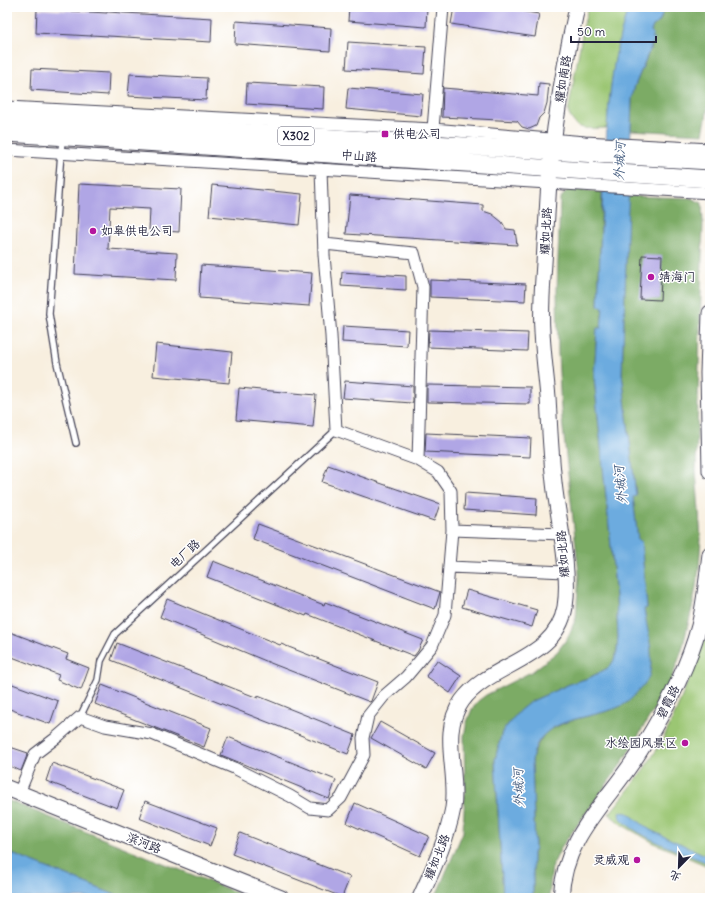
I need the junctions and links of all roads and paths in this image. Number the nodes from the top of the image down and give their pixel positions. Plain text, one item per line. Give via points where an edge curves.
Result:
1 (443, 7) edge
2 (577, 7) edge
3 (7, 107) edge
4 (7, 118) edge
5 (433, 129) junction
6 (7, 133) edge
7 (62, 136) junction
8 (553, 145) junction
9 (710, 149) edge
10 (7, 150) edge
11 (656, 152) junction
12 (61, 153) junction
13 (710, 161) edge
14 (321, 168) junction
15 (550, 176) junction
16 (710, 179) edge
17 (653, 182) junction
18 (710, 193) edge
19 (324, 244) junction
20 (710, 313) edge
21 (709, 374) edge
22 (709, 424) edge
23 (336, 430) junction
24 (76, 443) dead end
25 (418, 460) junction
26 (710, 471) edge
27 (452, 530) junction
28 (562, 534) junction
29 (710, 554) edge
30 (449, 567) junction
31 (565, 572) junction
32 (80, 717) junction
33 (13, 791) edge
34 (281, 898) edge
35 (420, 898) edge
36 (561, 898) edge

1 - 5 street
2 - 8 street, 耀如南路 via 561,87
3 - 5 street
4 - 8 main road, 中山路 / X302
5 - 8 street
6 - 7 main road, 中山路 / X302
7 - 12 lane
7 - 15 main road, 中山路 / X302
8 - 11 main road, 中山路 / X302
8 - 15 street, 耀如北路
9 - 11 street
10 - 12 street
11 - 13 main road, 中山路 / X302
12 - 14 street
12 - 24 lane via 49,314 56,363
14 - 15 street
14 - 19 street
15 - 17 main road, 中山路 / X302
15 - 28 street, 耀如北路 via 542,331 556,496
16 - 17 main road, 中山路 / X302
17 - 18 street
19 - 23 street
19 - 25 street via 414,253 423,288
20 - 21 street
21 - 22 street
22 - 26 street
23 - 25 street
23 - 32 lane, 电厂路 via 115,634 101,661 98,680
25 - 27 street via 438,472 451,491
27 - 28 street
27 - 30 street
28 - 31 street, 耀如北路
29 - 36 street, 碧霞路 via 699,625 682,673 643,748 583,828 570,853
30 - 31 street
30 - 32 street via 445,615 432,646 368,716 363,738 364,755 341,798 328,810 310,808 234,768 152,734 105,726
31 - 35 street, 耀如北路 via 565,608 549,640 479,684 462,700 453,716 450,735 453,806 447,833
32 - 33 street via 35,754
33 - 34 street, 滨河路

